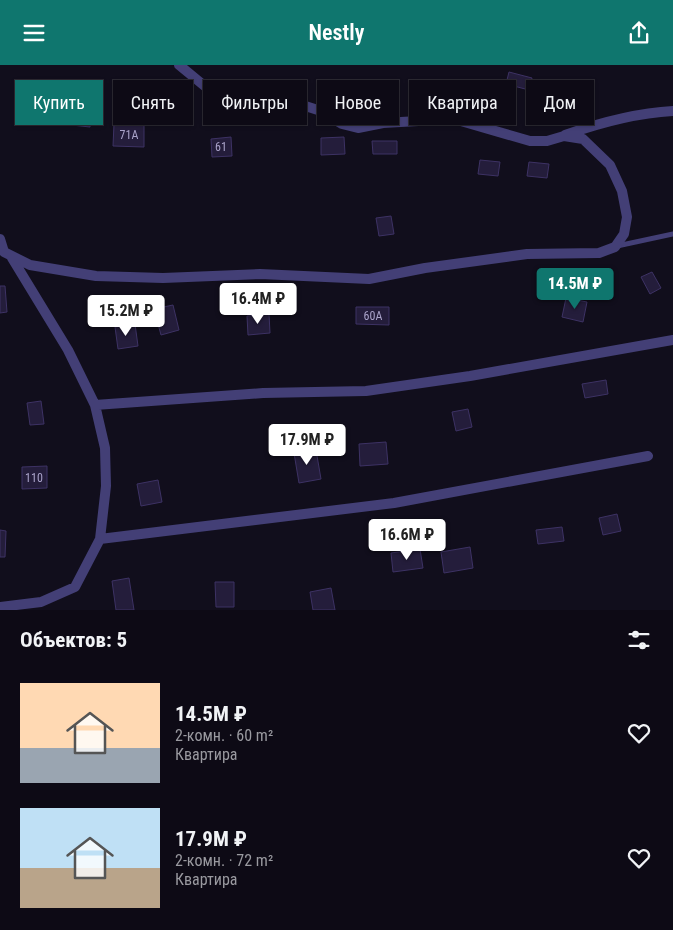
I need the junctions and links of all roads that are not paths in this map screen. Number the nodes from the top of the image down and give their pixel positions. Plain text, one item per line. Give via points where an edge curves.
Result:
1 (179, 65) edge
2 (673, 111) edge
3 (564, 136) junction
4 (673, 234) edge
5 (0, 239) edge
6 (615, 247) junction
7 (12, 258) junction
8 (673, 340) edge
9 (95, 405) junction
10 (648, 456) dead end
11 (100, 539) junction
12 (0, 607) edge

1 - 3 street via 207,88 241,107 300,104 358,128 400,121 454,119 530,141
2 - 3 street via 594,125
3 - 6 street via 583,139 610,165 622,191 627,217 624,234
4 - 6 lane
5 - 7 street via 4,252
6 - 7 street via 599,253 527,255 369,279 260,274 96,277 50,270
7 - 9 street via 68,350
8 - 9 street via 366,391 263,393
9 - 11 street via 105,458 106,486
10 - 11 street via 394,503
11 - 12 street via 75,587 41,602

